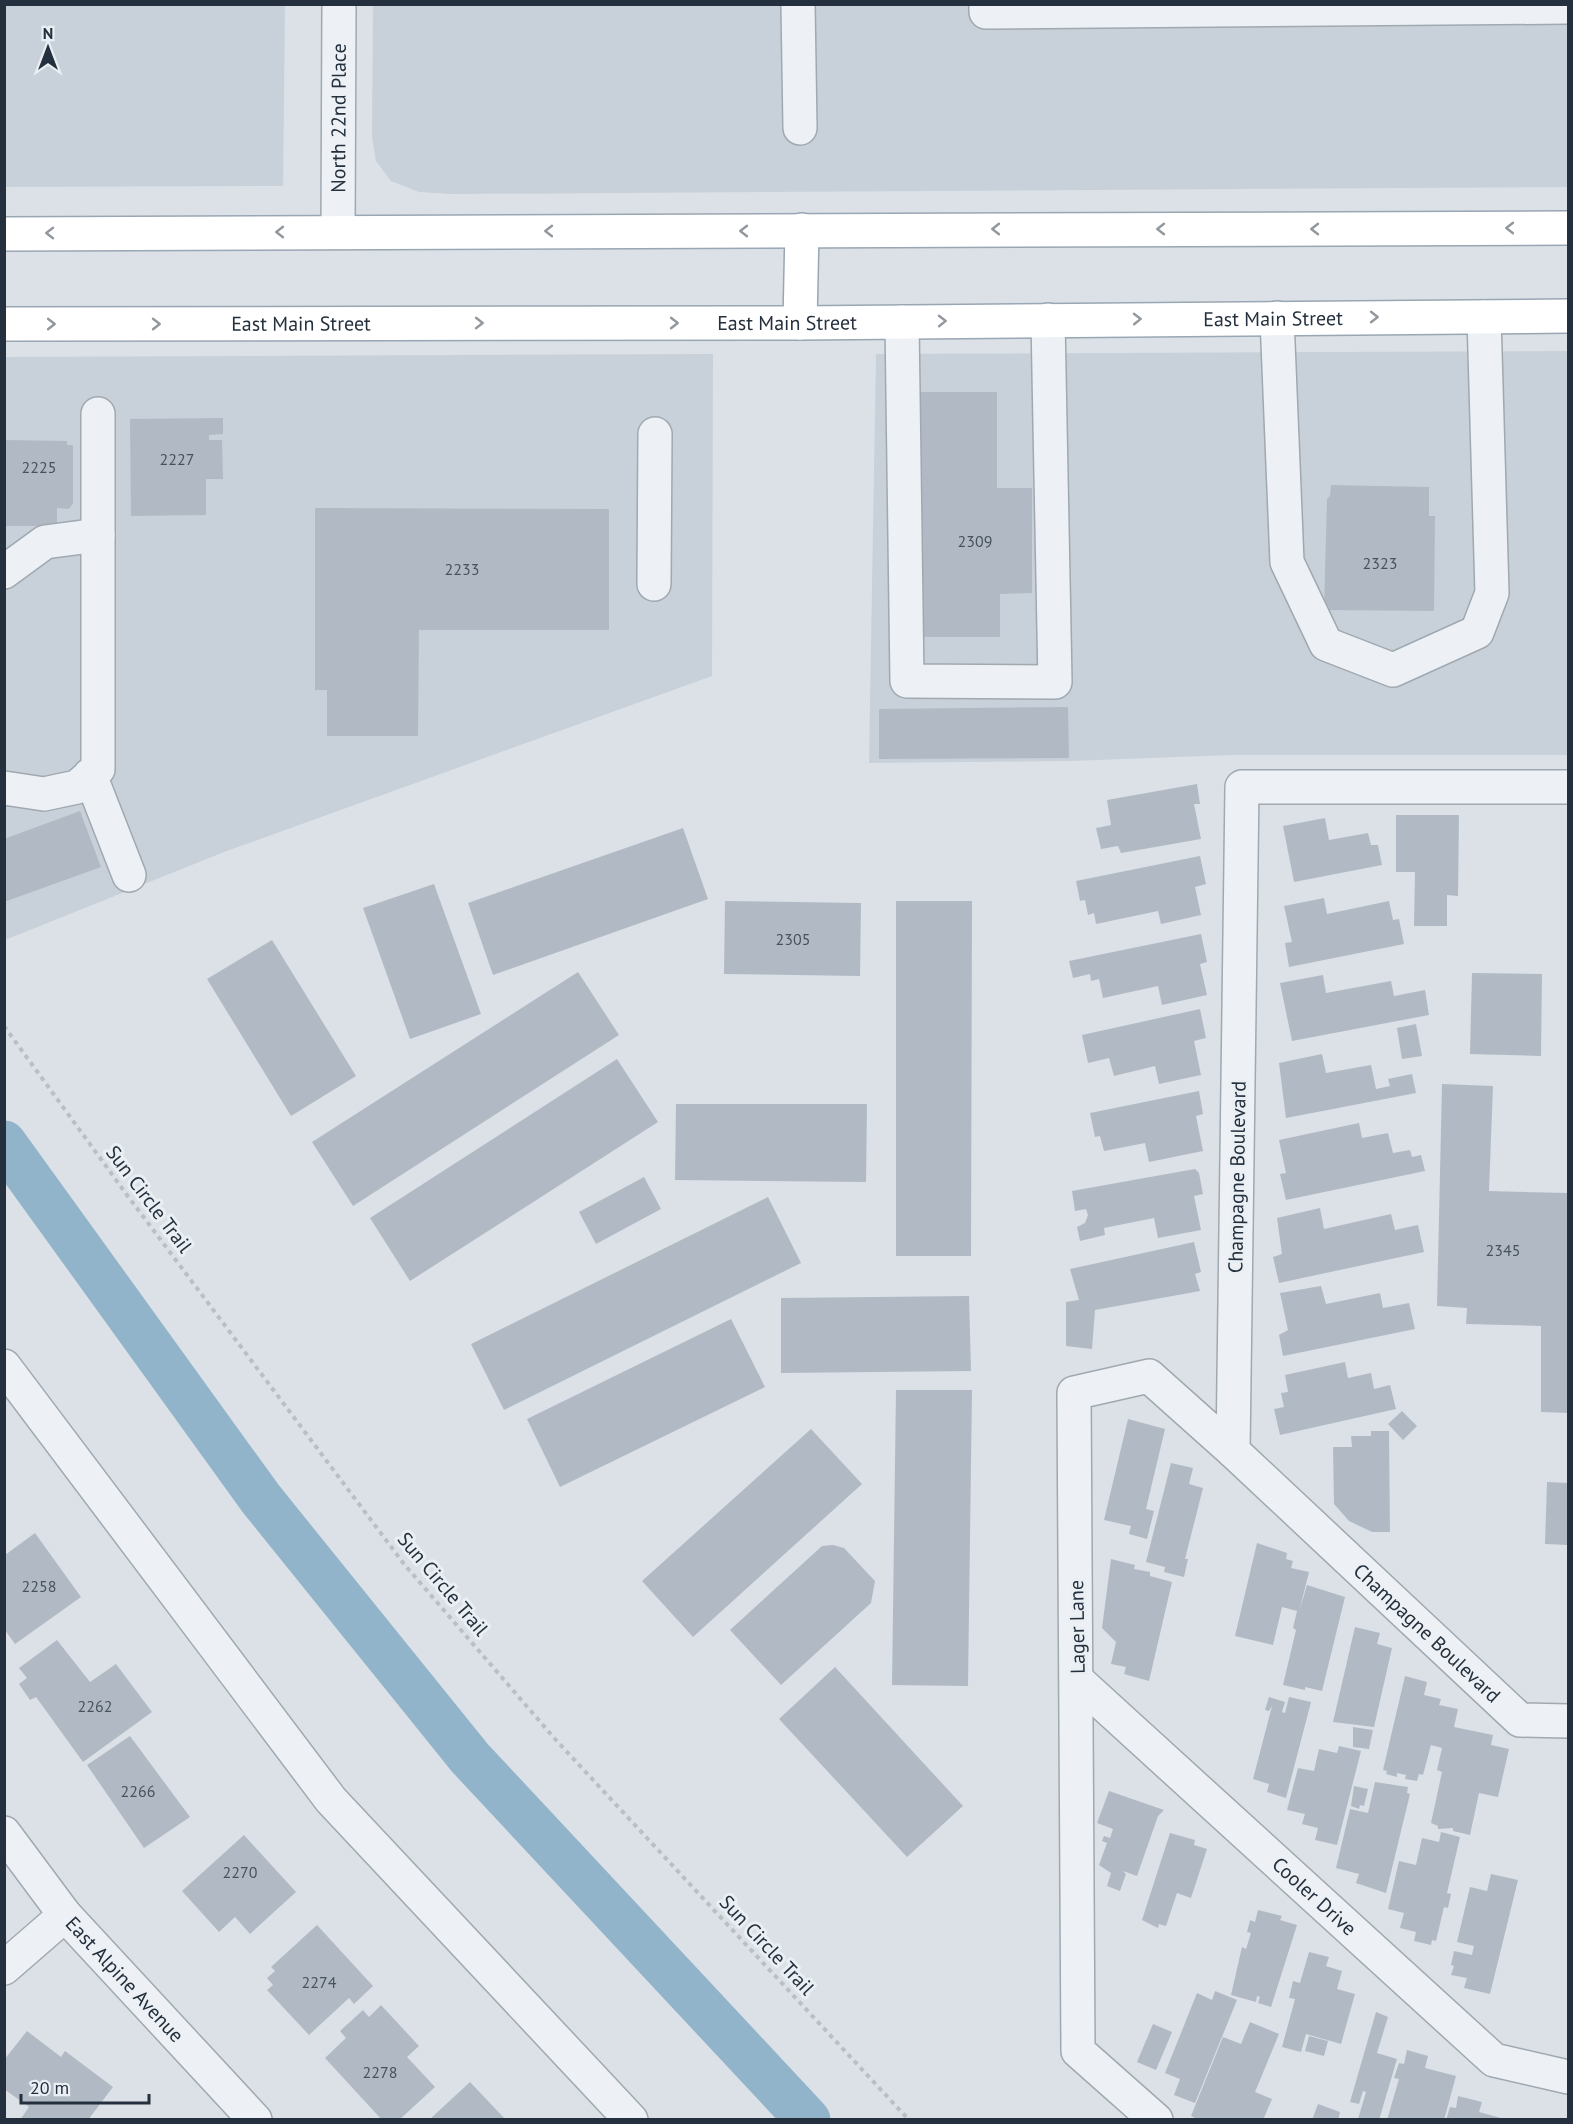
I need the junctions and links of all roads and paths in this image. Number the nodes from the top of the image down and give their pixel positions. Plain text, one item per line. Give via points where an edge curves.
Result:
1 (339, 4) edge
2 (798, 4) edge
3 (986, 4) edge
4 (1569, 7) edge
5 (800, 128) dead end
6 (1569, 228) edge
7 (802, 230) junction
8 (339, 232) junction
9 (4, 234) edge
10 (1569, 316) edge
11 (1484, 317) junction
12 (1277, 318) junction
13 (1048, 320) junction
14 (902, 322) junction
15 (800, 323) junction
16 (4, 324) edge
17 (98, 414) dead end
18 (655, 434) dead end
19 (98, 535) junction
20 (4, 572) edge
21 (654, 584) dead end
22 (90, 775) junction
23 (1569, 787) edge
24 (4, 788) edge
25 (129, 875) dead end
26 (4, 1026) edge
27 (4, 1366) edge
28 (1233, 1451) junction
29 (1077, 1680) junction
30 (1569, 1721) edge
31 (4, 1833) edge
32 (65, 1916) junction
33 (4, 1968) edge
34 (1569, 2077) edge
35 (255, 2120) edge
36 (631, 2120) edge
37 (909, 2120) edge
38 (1156, 2120) edge

1 - 8 street, North 22nd Place
2 - 5 street
3 - 4 street via 986,12
6 -> 7 main road
7 -> 8 main road
7 - 15 main road
8 -> 9 main road
10 - 11 main road, East Main Street
12 -> 11 main road, East Main Street
11 - 12 street via 1492,593 1478,632 1393,670 1326,644 1287,562
13 -> 12 main road, East Main Street
14 -> 13 main road, East Main Street
13 - 14 street via 1055,682 907,681
14 - 15 main road, East Main Street
16 -> 15 main road, East Main Street
17 - 19 street
18 - 21 street
19 - 20 street via 45,542
19 - 22 street via 98,769
22 - 24 street via 77,787 44,794
22 - 25 street
23 - 28 street, Champagne Boulevard via 1242,787
26 - 37 path, Sun Circle Trail via 404,1564 555,1738
27 - 36 street via 331,1800
28 - 29 street, Lager Lane via 1149,1376 1074,1393
28 - 30 street, Champagne Boulevard via 1520,1720
29 - 34 street, Cooler Drive via 1494,2060
29 - 38 street, Lager Lane via 1078,2051
31 - 32 street, East Alpine Avenue
32 - 33 street
32 - 35 street, East Alpine Avenue

